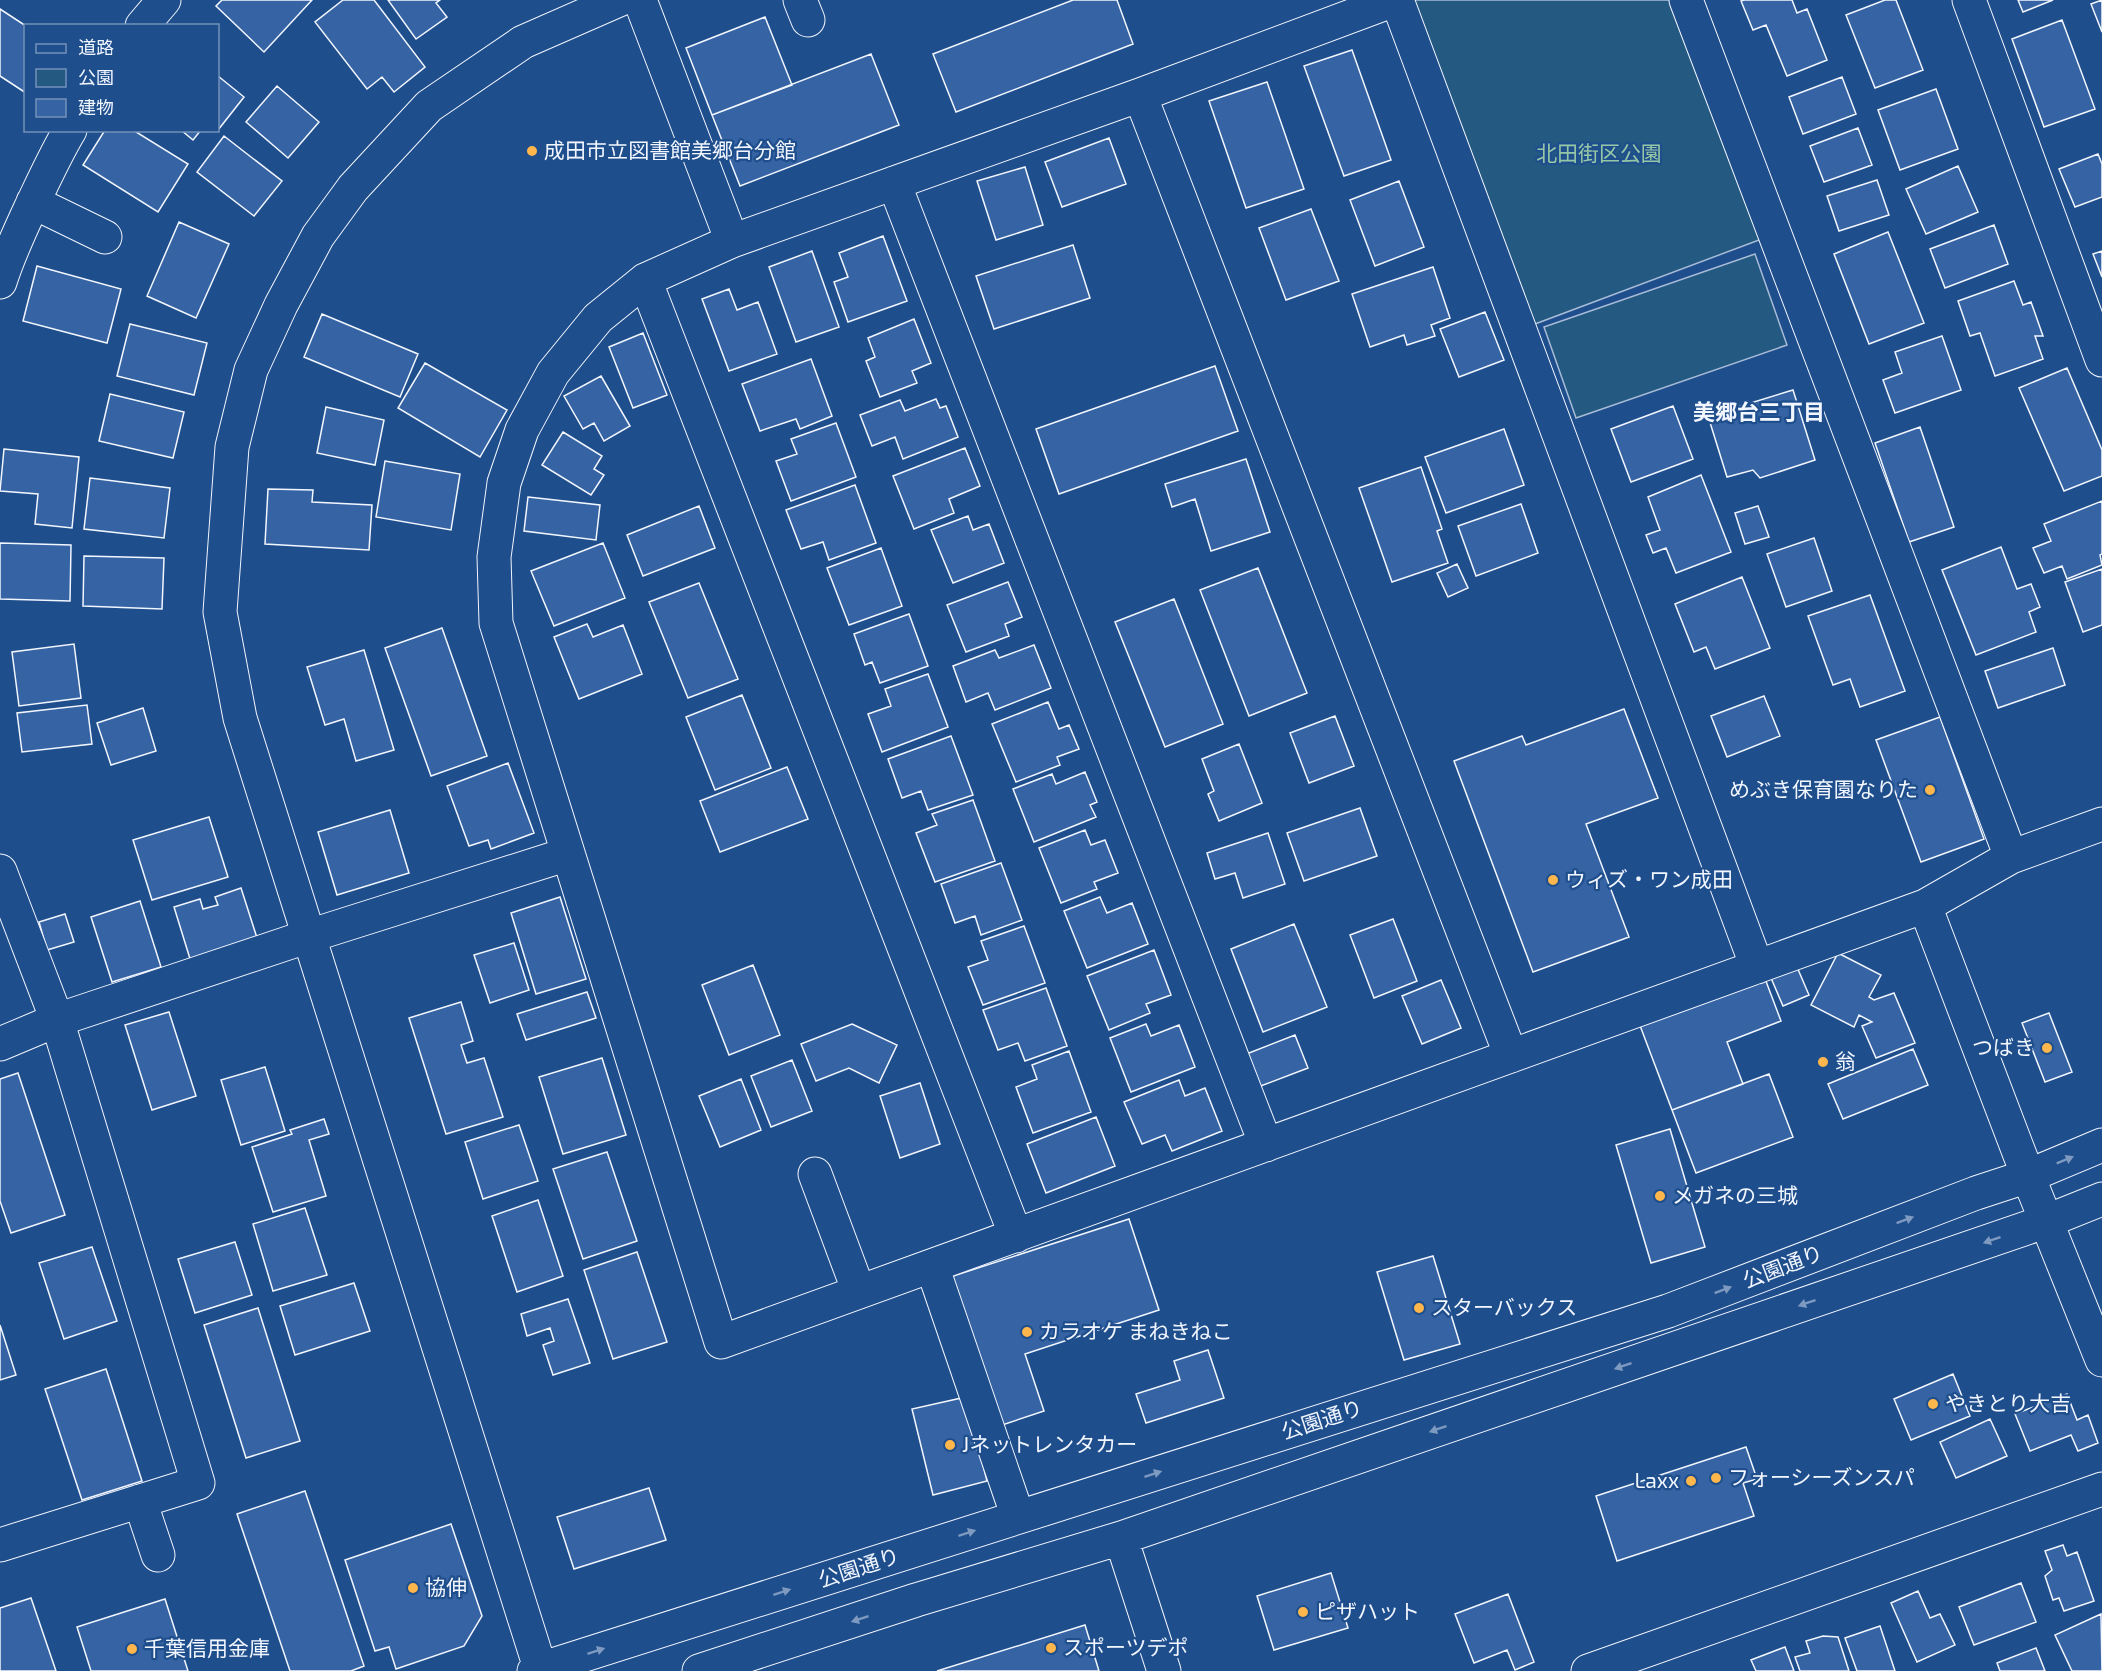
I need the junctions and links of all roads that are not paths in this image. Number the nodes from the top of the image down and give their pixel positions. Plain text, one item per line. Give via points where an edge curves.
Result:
1 (164, 0) edge
2 (619, 0) edge
3 (640, 0) edge
4 (1396, 0) edge
5 (1686, 0) edge
6 (1969, 0) edge
7 (144, 24) edge
8 (1140, 95) junction
9 (69, 132) edge
10 (894, 183) junction
11 (33, 202) junction
12 (105, 237) dead end
13 (732, 241) junction
14 (645, 280) junction
15 (0, 282) edge
16 (2102, 360) edge
17 (2102, 824) edge
18 (568, 854) junction
19 (2011, 857) junction
20 (0, 871) edge
21 (1925, 906) junction
22 (309, 936) junction
23 (1757, 967) junction
24 (57, 1020) junction
25 (0, 1044) edge
26 (1510, 1056) junction
27 (1266, 1145) junction
28 (2102, 1145) edge
29 (815, 1174) dead end
30 (2028, 1176) junction
31 (2102, 1199) edge
32 (2047, 1221) junction
33 (1016, 1236) junction
34 (932, 1266) junction
35 (859, 1292) junction
36 (2102, 1360) edge
37 (2102, 1489) edge
38 (140, 1501) junction
39 (1018, 1517) junction
40 (1121, 1538) junction
41 (0, 1545) edge
42 (158, 1555) dead end
43 (538, 1670) edge
44 (699, 1671) edge
45 (1164, 1671) edge
46 (1588, 1671) edge

1 - 7 street
2 - 22 street via 523,42 429,106 353,188 318,236 251,370 232,447 220,612 240,718
3 - 13 street
4 - 8 street
4 - 23 street
5 - 19 street
6 - 16 street
8 - 10 street
8 - 26 street
9 - 11 street
10 - 13 street
10 - 27 street
11 - 12 street
11 - 15 street
13 - 14 street
14 - 18 street via 598,318 554,372 522,430 504,483 494,557 496,623
14 - 33 street
17 - 19 street
18 - 22 street
18 - 35 street via 721,1342
19 - 21 street
20 - 24 street
21 - 23 street
21 - 30 street
22 - 24 street
22 - 43 street
23 - 26 street
24 - 25 street
24 - 38 street via 198,1483
26 - 27 street
27 - 33 street
30 -> 28 street, 公園通り
29 - 35 street
30 - 32 street
39 -> 30 street, 公園通り via 1668,1311
31 - 32 street, 公園通り
32 - 36 street
32 -> 40 street, 公園通り
33 - 34 street
34 - 35 street
34 - 39 street
37 - 46 street
38 - 41 street
38 - 42 street
43 -> 39 street, 公園通り
40 -> 44 street, 公園通り
40 - 45 street

